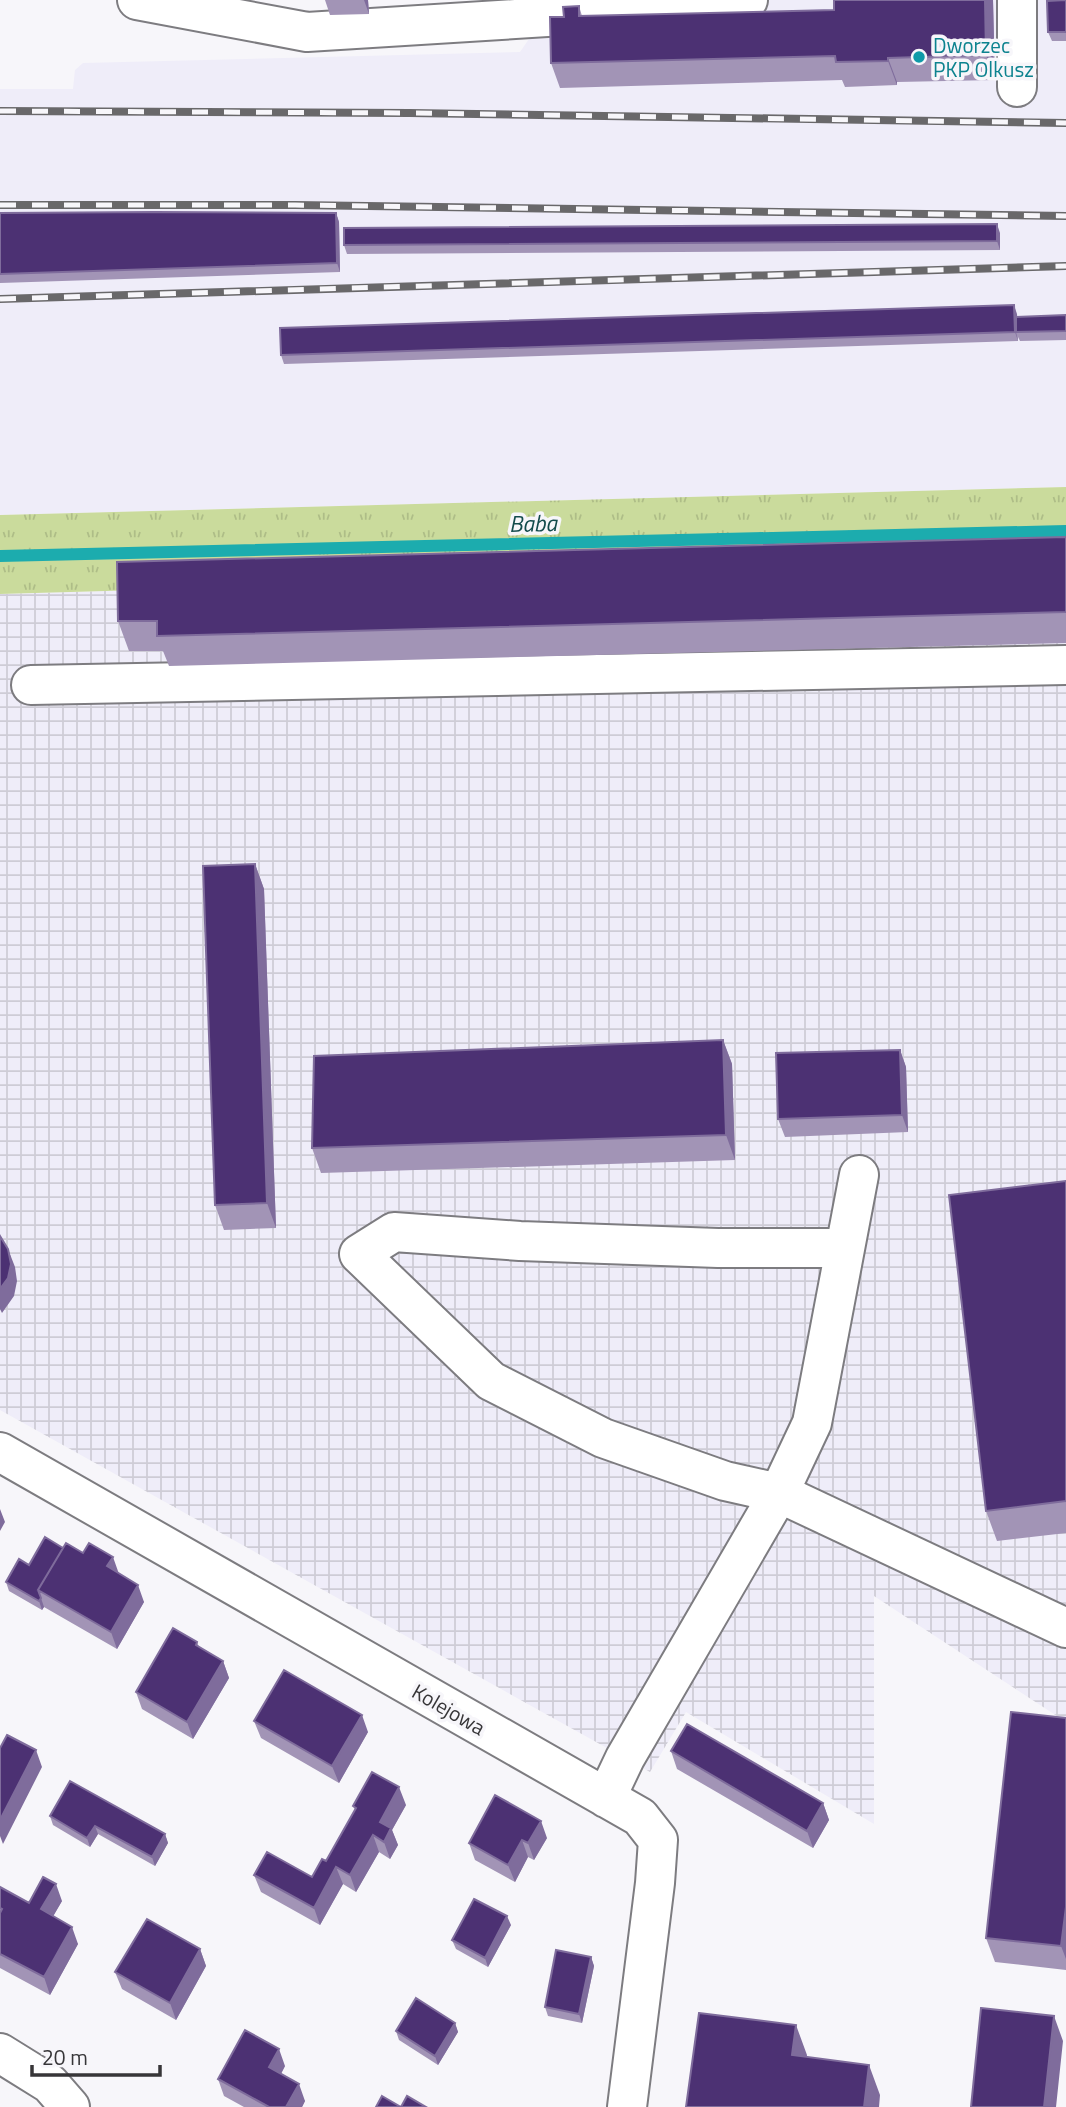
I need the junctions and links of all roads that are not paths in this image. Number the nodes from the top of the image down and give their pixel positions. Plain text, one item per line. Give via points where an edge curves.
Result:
1 (137, 0) edge
2 (748, 0) edge
3 (1017, 0) edge
4 (1017, 86) dead end
5 (1066, 665) edge
6 (31, 685) dead end
7 (859, 1175) dead end
8 (845, 1248) junction
9 (0, 1452) edge
10 (779, 1493) junction
11 (1066, 1628) edge
12 (606, 1798) junction
13 (0, 2053) edge
14 (70, 2107) edge
15 (627, 2107) edge

1 - 2 street via 307,32 740,5
3 - 4 street
5 - 6 street
7 - 8 street
8 - 10 street via 812,1423
8 - 10 street via 520,1241 394,1232 359,1254 491,1381 603,1438 725,1481
9 - 12 street, Kolejowa
10 - 11 street
10 - 12 street
12 - 15 street, Kolejowa via 640,1817 658,1840
13 - 14 street via 50,2084

